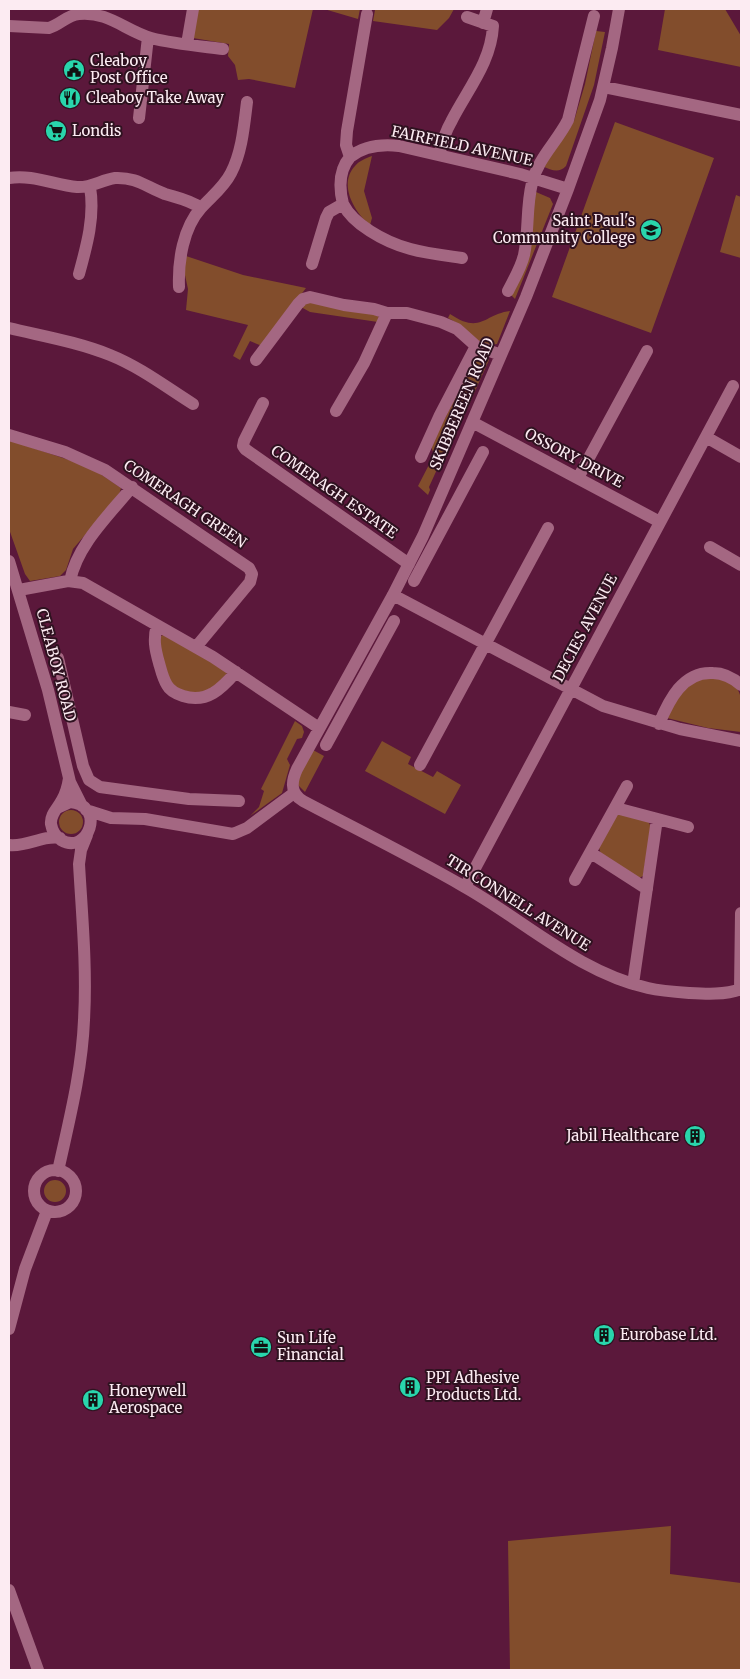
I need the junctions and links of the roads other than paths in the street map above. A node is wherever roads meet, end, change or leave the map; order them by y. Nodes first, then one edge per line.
1 (193, 9) edge
2 (487, 9) edge
3 (619, 9) edge
4 (101, 12) edge
5 (65, 13) edge
6 (367, 14) dead end
7 (594, 16) dead end
8 (467, 17) dead end
9 (483, 23) junction
10 (9, 26) edge
11 (148, 37) junction
12 (187, 44) junction
13 (223, 49) dead end
14 (604, 87) junction
15 (247, 102) dead end
16 (741, 115) edge
17 (139, 118) dead end
18 (439, 155) junction
19 (350, 157) junction
20 (9, 178) edge
21 (534, 178) junction
22 (90, 186) junction
23 (568, 189) junction
24 (343, 204) junction
25 (201, 208) junction
26 (462, 258) dead end
27 (312, 264) dead end
28 (80, 274) dead end
29 (179, 287) dead end
30 (508, 290) dead end
31 (387, 313) junction
32 (9, 328) edge
33 (476, 346) junction
34 (647, 351) dead end
35 (501, 355) junction
36 (256, 360) dead end
37 (733, 386) dead end
38 (263, 403) dead end
39 (193, 404) dead end
40 (336, 411) dead end
41 (472, 422) junction
42 (9, 435) edge
43 (706, 437) junction
44 (483, 452) dead end
45 (421, 457) dead end
46 (741, 457) edge
47 (578, 478) junction
48 (132, 487) junction
49 (435, 510) junction
50 (448, 517) junction
51 (660, 522) junction
52 (548, 528) dead end
53 (710, 547) dead end
54 (9, 561) edge
55 (409, 564) junction
56 (741, 565) edge
57 (70, 581) junction
58 (414, 581) dead end
59 (19, 590) junction
60 (393, 595) junction
61 (394, 622) dead end
62 (157, 624) junction
63 (485, 645) junction
64 (196, 647) junction
65 (58, 658) dead end
66 (236, 672) junction
67 (351, 672) junction
68 (363, 678) junction
69 (741, 685) edge
70 (64, 686) junction
71 (48, 690) junction
72 (570, 690) junction
73 (9, 712) edge
74 (25, 715) dead end
75 (659, 724) junction
76 (319, 728) junction
77 (741, 741) edge
78 (326, 745) dead end
79 (420, 765) dead end
80 (69, 778) junction
81 (627, 786) dead end
82 (294, 793) junction
83 (239, 802) dead end
84 (84, 808) junction
85 (616, 808) junction
86 (54, 814) junction
87 (111, 818) junction
88 (657, 819) junction
89 (688, 827) dead end
90 (88, 833) junction
91 (62, 840) junction
92 (32, 842) junction
93 (9, 845) edge
94 (590, 853) junction
95 (79, 864) junction
96 (575, 880) dead end
97 (465, 887) junction
98 (647, 889) junction
99 (741, 913) edge
100 (741, 937) edge
101 (633, 984) junction
102 (741, 989) edge
103 (58, 1171) junction
104 (47, 1211) junction
105 (9, 1329) edge
106 (9, 1590) edge
107 (38, 1670) edge

1 - 12 street
2 - 9 street
3 - 14 street, SKIBBEREEN ROAD
4 - 5 street
4 - 11 street
5 - 10 street
6 - 19 street
7 - 21 street
8 - 9 street
9 - 18 street
11 - 12 street
11 - 17 street
12 - 13 street
14 - 16 street
14 - 23 street, SKIBBEREEN ROAD
15 - 25 street
18 - 19 street, FAIRFIELD AVENUE
18 - 21 street, FAIRFIELD AVENUE
19 - 24 street
20 - 22 street
21 - 23 street, FAIRFIELD AVENUE
21 - 30 street
22 - 25 street
22 - 28 street
23 - 35 street, SKIBBEREEN ROAD
24 - 26 street
24 - 27 street
25 - 29 street
31 - 33 street
31 - 36 street
31 - 40 street
32 - 39 street
33 - 35 street
33 - 45 street
34 - 47 street
35 - 41 street, SKIBBEREEN ROAD
37 - 43 street, DECIES AVENUE
38 - 55 street, COMERAGH ESTATE
41 - 47 street, OSSORY DRIVE
41 - 49 street, SKIBBEREEN ROAD
42 - 48 street, COMERAGH GREEN
43 - 46 street
43 - 51 street, DECIES AVENUE
44 - 50 street
47 - 51 street, OSSORY DRIVE
48 - 57 street
48 - 64 street, COMERAGH GREEN
49 - 50 street
49 - 55 street, SKIBBEREEN ROAD
50 - 58 street
51 - 72 street, DECIES AVENUE
52 - 63 street
53 - 56 street
54 - 59 street, CLEABOY ROAD
55 - 60 street, SKIBBEREEN ROAD
57 - 59 street
57 - 62 street
59 - 71 street, CLEABOY ROAD
60 - 63 street
60 - 67 street, SKIBBEREEN ROAD
61 - 68 street
62 - 64 street
62 - 66 street
63 - 72 street
63 - 79 street
64 - 66 street
65 - 70 street
66 - 76 street
67 - 68 street
67 - 76 street, SKIBBEREEN ROAD
68 - 78 street
69 - 75 street
70 - 71 street
70 - 83 street
71 - 80 street, CLEABOY ROAD
72 - 75 street
72 - 97 street, DECIES AVENUE
73 - 74 street
75 - 77 street
76 - 82 street, SKIBBEREEN ROAD
80 - 84 street, CLEABOY ROAD
80 - 86 street
81 - 85 street
82 - 87 street
82 - 97 street, TIR CONNELL AVENUE
84 - 86 street
84 - 87 street
84 - 90 street
85 - 88 street
85 - 94 street
86 - 91 street
86 - 92 street
87 - 90 street
88 - 89 street
88 - 98 street
90 - 91 street
90 - 95 street
91 - 92 street
91 - 95 street
92 - 93 street
94 - 96 street
94 - 98 street
95 - 103 street
97 - 101 street, TIR CONNELL AVENUE
98 - 101 street
99 - 100 street
100 - 102 street
101 - 102 street, TIR CONNELL AVENUE
103 - 104 street
103 - 104 street
104 - 105 street
106 - 107 street

